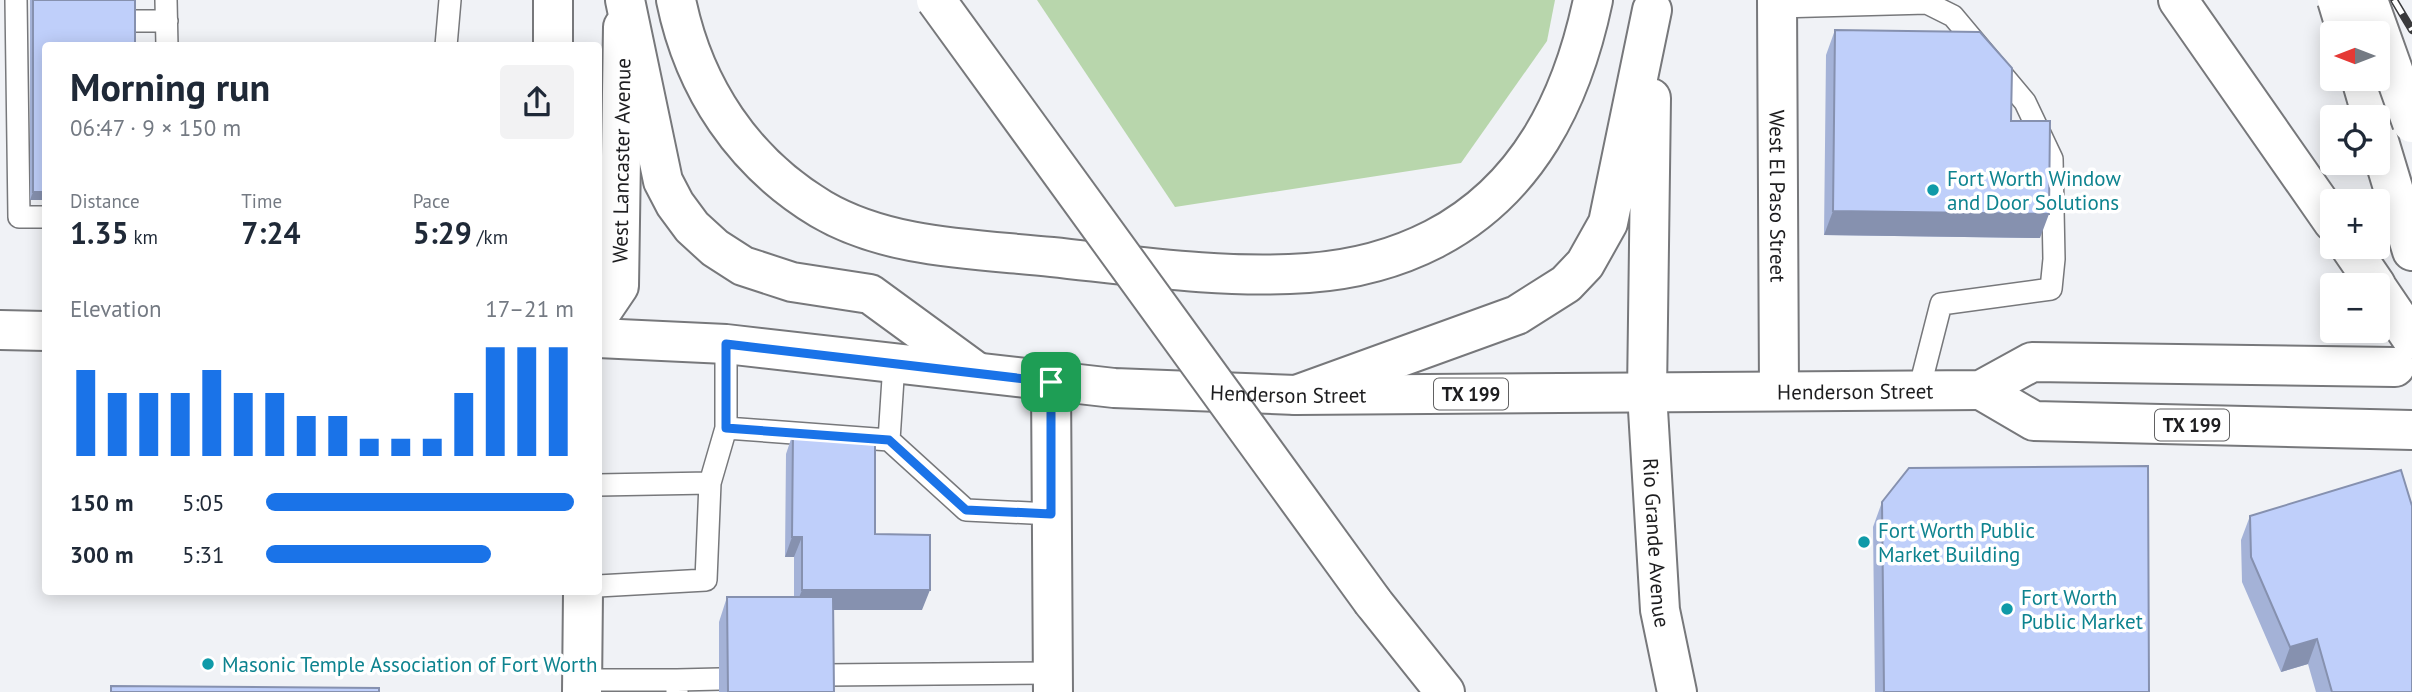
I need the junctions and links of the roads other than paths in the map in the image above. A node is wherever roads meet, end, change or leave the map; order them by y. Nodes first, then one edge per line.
1 (16, 0) edge
2 (450, 0) edge
3 (553, 0) edge
4 (624, 0) edge
5 (676, 0) edge
6 (936, 0) edge
7 (1593, 0) edge
8 (2178, 0) edge
9 (2337, 0) edge
10 (2368, 0) edge
11 (1777, 4) edge
12 (1653, 5) edge
13 (166, 10) edge
14 (132, 21) edge
15 (2343, 21) edge
16 (167, 42) edge
17 (446, 42) edge
18 (553, 42) edge
19 (15, 68) edge
20 (2412, 122) edge
21 (2389, 175) edge
22 (2320, 203) edge
23 (42, 217) edge
24 (2412, 251) edge
25 (602, 311) edge
26 (2390, 319) edge
27 (0, 330) edge
28 (42, 331) edge
29 (602, 338) edge
30 (726, 344) junction
31 (2404, 353) edge
32 (894, 363) junction
33 (976, 371) junction
34 (1051, 382) junction
35 (1779, 390) junction
36 (1919, 390) junction
37 (1981, 390) junction
38 (1647, 393) junction
39 (1296, 396) junction
40 (726, 428) junction
41 (2412, 430) edge
42 (889, 440) junction
43 (710, 483) junction
44 (602, 485) edge
45 (1051, 514) junction
46 (602, 586) edge
47 (583, 595) edge
48 (826, 675) edge
49 (720, 679) dead end
50 (1053, 683) edge
51 (936, 684) edge
52 (582, 686) edge
53 (677, 686) edge
54 (1445, 692) edge
55 (1677, 692) edge

1 - 19 lane
2 - 17 lane
3 - 18 main road
4 - 25 main road, West Lancaster Avenue
4 - 33 main road
5 - 7 main road
6 - 54 main road, bridge
8 - 22 main road
9 - 15 main road, bridge
10 - 20 main road, bridge
11 - 35 main road, West El Paso Street
11 - 36 lane
12 - 38 main road, Rio Grande Avenue
12 - 39 main road
13 - 14 lane
13 - 16 lane
19 - 23 lane
21 - 24 main road
26 - 31 main road
27 - 28 main road
29 - 30 main road, Henderson Street / TX 199
30 - 32 main road, Henderson Street / TX 199
30 - 40 lane
31 - 37 main road, Henderson Street / TX 199
32 - 33 main road, Henderson Street / TX 199
32 - 42 lane
33 - 34 main road, Henderson Street / TX 199
34 - 39 main road, Henderson Street / TX 199
34 - 45 main road
35 - 36 main road, Henderson Street / TX 199
35 - 38 main road, Henderson Street / TX 199
36 - 37 main road, Henderson Street / TX 199
37 - 41 main road, TX 199
38 - 39 main road, Henderson Street / TX 199
38 - 55 main road, Rio Grande Avenue
40 - 42 lane
40 - 43 lane
42 - 45 lane
43 - 44 lane
43 - 46 lane
45 - 50 main road
47 - 52 main road
48 - 51 lane
49 - 53 lane
50 - 51 lane
52 - 53 lane

